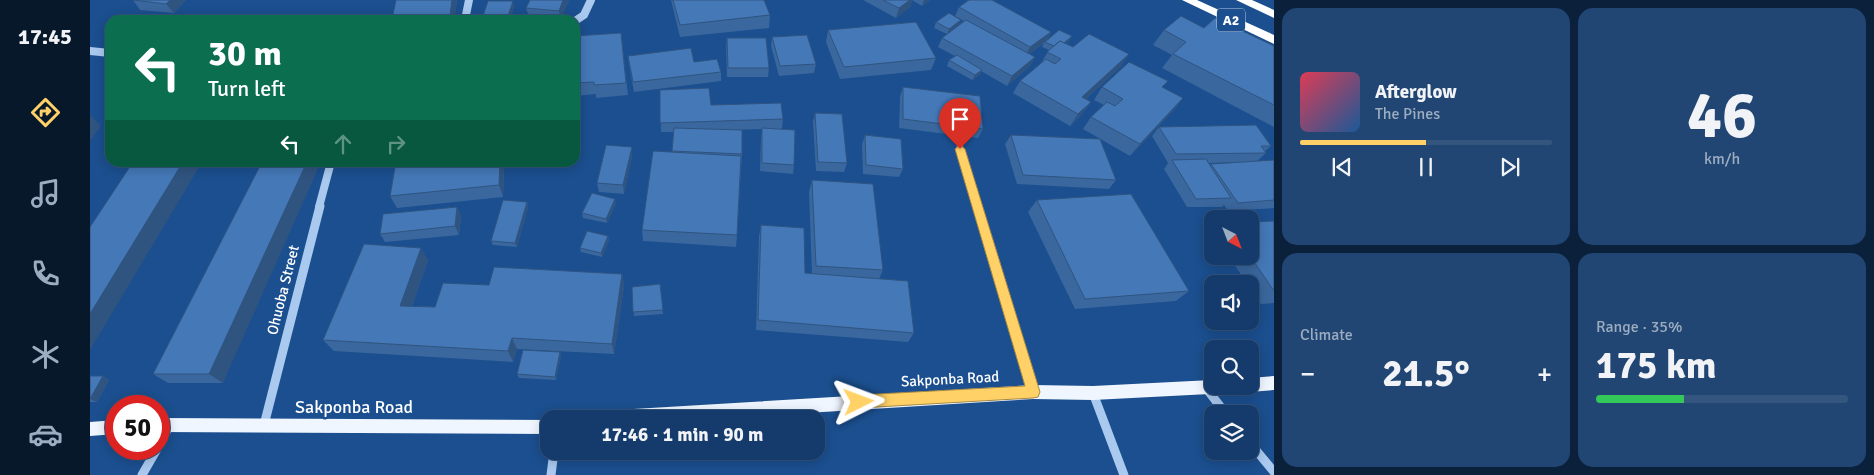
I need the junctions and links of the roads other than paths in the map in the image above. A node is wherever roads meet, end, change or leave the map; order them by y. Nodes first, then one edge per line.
1 (469, 0) edge
2 (591, 0) edge
3 (1188, 0) edge
4 (1242, 0) edge
5 (1274, 14) edge
6 (466, 15) edge
7 (580, 18) edge
8 (1274, 40) edge
9 (90, 51) edge
10 (105, 52) edge
11 (960, 149) dead end
12 (331, 167) edge
13 (1274, 383) edge
14 (1259, 384) edge
15 (1204, 388) edge
16 (1033, 392) junction
17 (1093, 393) junction
18 (1211, 395) edge
19 (1219, 405) edge
20 (733, 410) edge
21 (170, 425) edge
22 (264, 425) junction
23 (540, 427) edge
24 (105, 428) edge
25 (90, 429) edge
26 (1259, 454) edge
27 (151, 460) edge
28 (553, 460) edge
29 (1274, 472) edge
30 (142, 475) edge
31 (551, 475) edge
32 (1124, 475) edge

1 - 6 street
2 - 7 street
3 - 8 highway, A2
4 - 5 highway, A2
9 - 10 street
11 - 16 street
12 - 22 street, Ohuoba Street
13 - 14 main road
15 - 17 main road, Sakponba Road
16 - 17 main road, Sakponba Road
16 - 20 main road, Sakponba Road
17 - 32 street
18 - 19 street
21 - 22 main road, Sakponba Road
22 - 23 main road, Sakponba Road
24 - 25 main road
26 - 29 street
27 - 30 street
28 - 31 street

